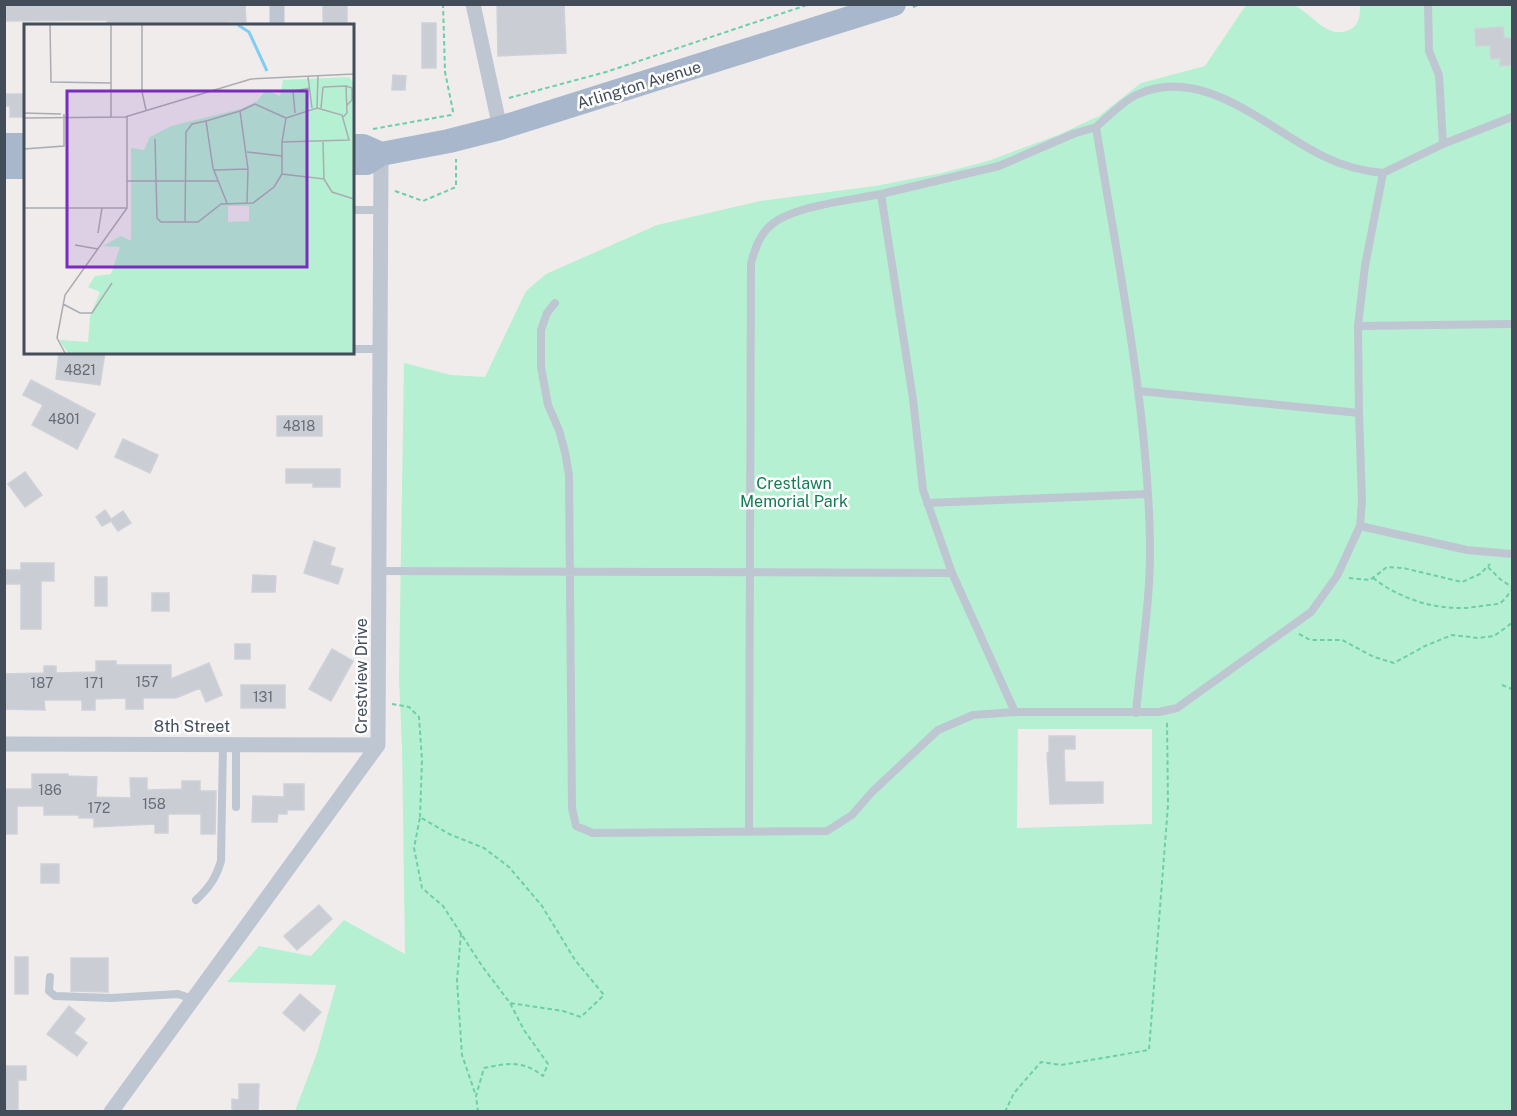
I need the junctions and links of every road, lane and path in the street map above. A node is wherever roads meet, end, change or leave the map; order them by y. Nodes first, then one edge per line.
1 (277, 4) edge
2 (443, 4) edge
3 (473, 4) edge
4 (810, 4) edge
5 (921, 4) edge
6 (1428, 4) edge
7 (904, 6) edge
8 (277, 24) edge
9 (494, 103) junction
10 (1512, 117) edge
11 (1096, 127) junction
12 (500, 128) junction
13 (360, 138) edge
14 (456, 139) junction
15 (1443, 144) junction
16 (4, 145) edge
17 (24, 145) edge
18 (381, 153) junction
19 (354, 163) edge
20 (4, 167) edge
21 (24, 167) edge
22 (1383, 173) junction
23 (381, 186) junction
24 (881, 195) junction
25 (354, 210) edge
26 (381, 210) junction
27 (555, 303) dead end
28 (1512, 324) edge
29 (1358, 326) junction
30 (354, 349) edge
31 (381, 349) junction
32 (1139, 391) junction
33 (1359, 412) junction
34 (1148, 494) junction
35 (927, 503) junction
36 (1360, 526) junction
37 (1496, 553) junction
38 (1512, 554) edge
39 (1488, 567) junction
40 (380, 571) junction
41 (571, 572) junction
42 (749, 573) junction
43 (952, 573) junction
44 (1337, 576) junction
45 (1373, 577) junction
46 (1512, 588) edge
47 (1512, 623) edge
48 (1289, 627) junction
49 (1502, 685) dead end
50 (1512, 689) edge
51 (379, 703) junction
52 (1166, 710) junction
53 (1015, 712) junction
54 (1136, 713) junction
55 (4, 744) edge
56 (230, 744) junction
57 (378, 745) junction
58 (237, 807) dead end
59 (420, 818) junction
60 (749, 832) junction
61 (196, 900) dead end
62 (461, 933) junction
63 (50, 977) dead end
64 (193, 999) junction
65 (510, 1003) junction
66 (476, 1095) junction
67 (111, 1112) edge
68 (478, 1112) edge
69 (1005, 1112) edge

1 - 8 street
2 - 13 path
3 - 9 street
4 - 9 path
5 - 7 path
6 - 15 lane
7 - 12 main road, Arlington Avenue
9 - 12 street
10 - 15 lane
11 - 22 lane
11 - 24 lane
11 - 32 lane
12 - 14 main road, Arlington Avenue
13 - 18 main road
14 - 18 main road, Arlington Avenue
14 - 23 path
15 - 22 lane
16 - 17 main road
18 - 19 main road
18 - 23 street, Crestview Drive
20 - 21 main road
22 - 29 lane
23 - 26 street, Crestview Drive
24 - 35 lane
24 - 42 lane
25 - 26 lane
26 - 31 street, Crestview Drive
27 - 41 lane
28 - 29 lane
29 - 33 lane
30 - 31 lane
31 - 40 street, Crestview Drive
32 - 33 lane
32 - 34 lane
33 - 36 lane
34 - 35 lane
34 - 54 lane
35 - 43 lane
36 - 37 lane
36 - 44 lane
37 - 38 lane
37 - 39 path
39 - 45 path
39 - 46 path
40 - 41 lane
40 - 51 street, Crestview Drive
41 - 42 lane
41 - 60 lane
42 - 43 lane
42 - 60 lane
43 - 53 lane
44 - 45 path
44 - 48 lane
45 - 46 path
47 - 48 path
48 - 52 lane
49 - 50 path
51 - 57 street, Crestview Drive
51 - 59 path
52 - 54 lane
52 - 69 path
53 - 54 lane
53 - 60 lane
55 - 56 street, 8th Street
56 - 57 street, 8th Street
56 - 58 lane
56 - 61 lane
57 - 64 street, Crestview Drive
59 - 62 path
59 - 65 path
62 - 65 path
62 - 66 path
63 - 64 lane
64 - 67 street, Crestview Drive
65 - 66 path
66 - 68 path

